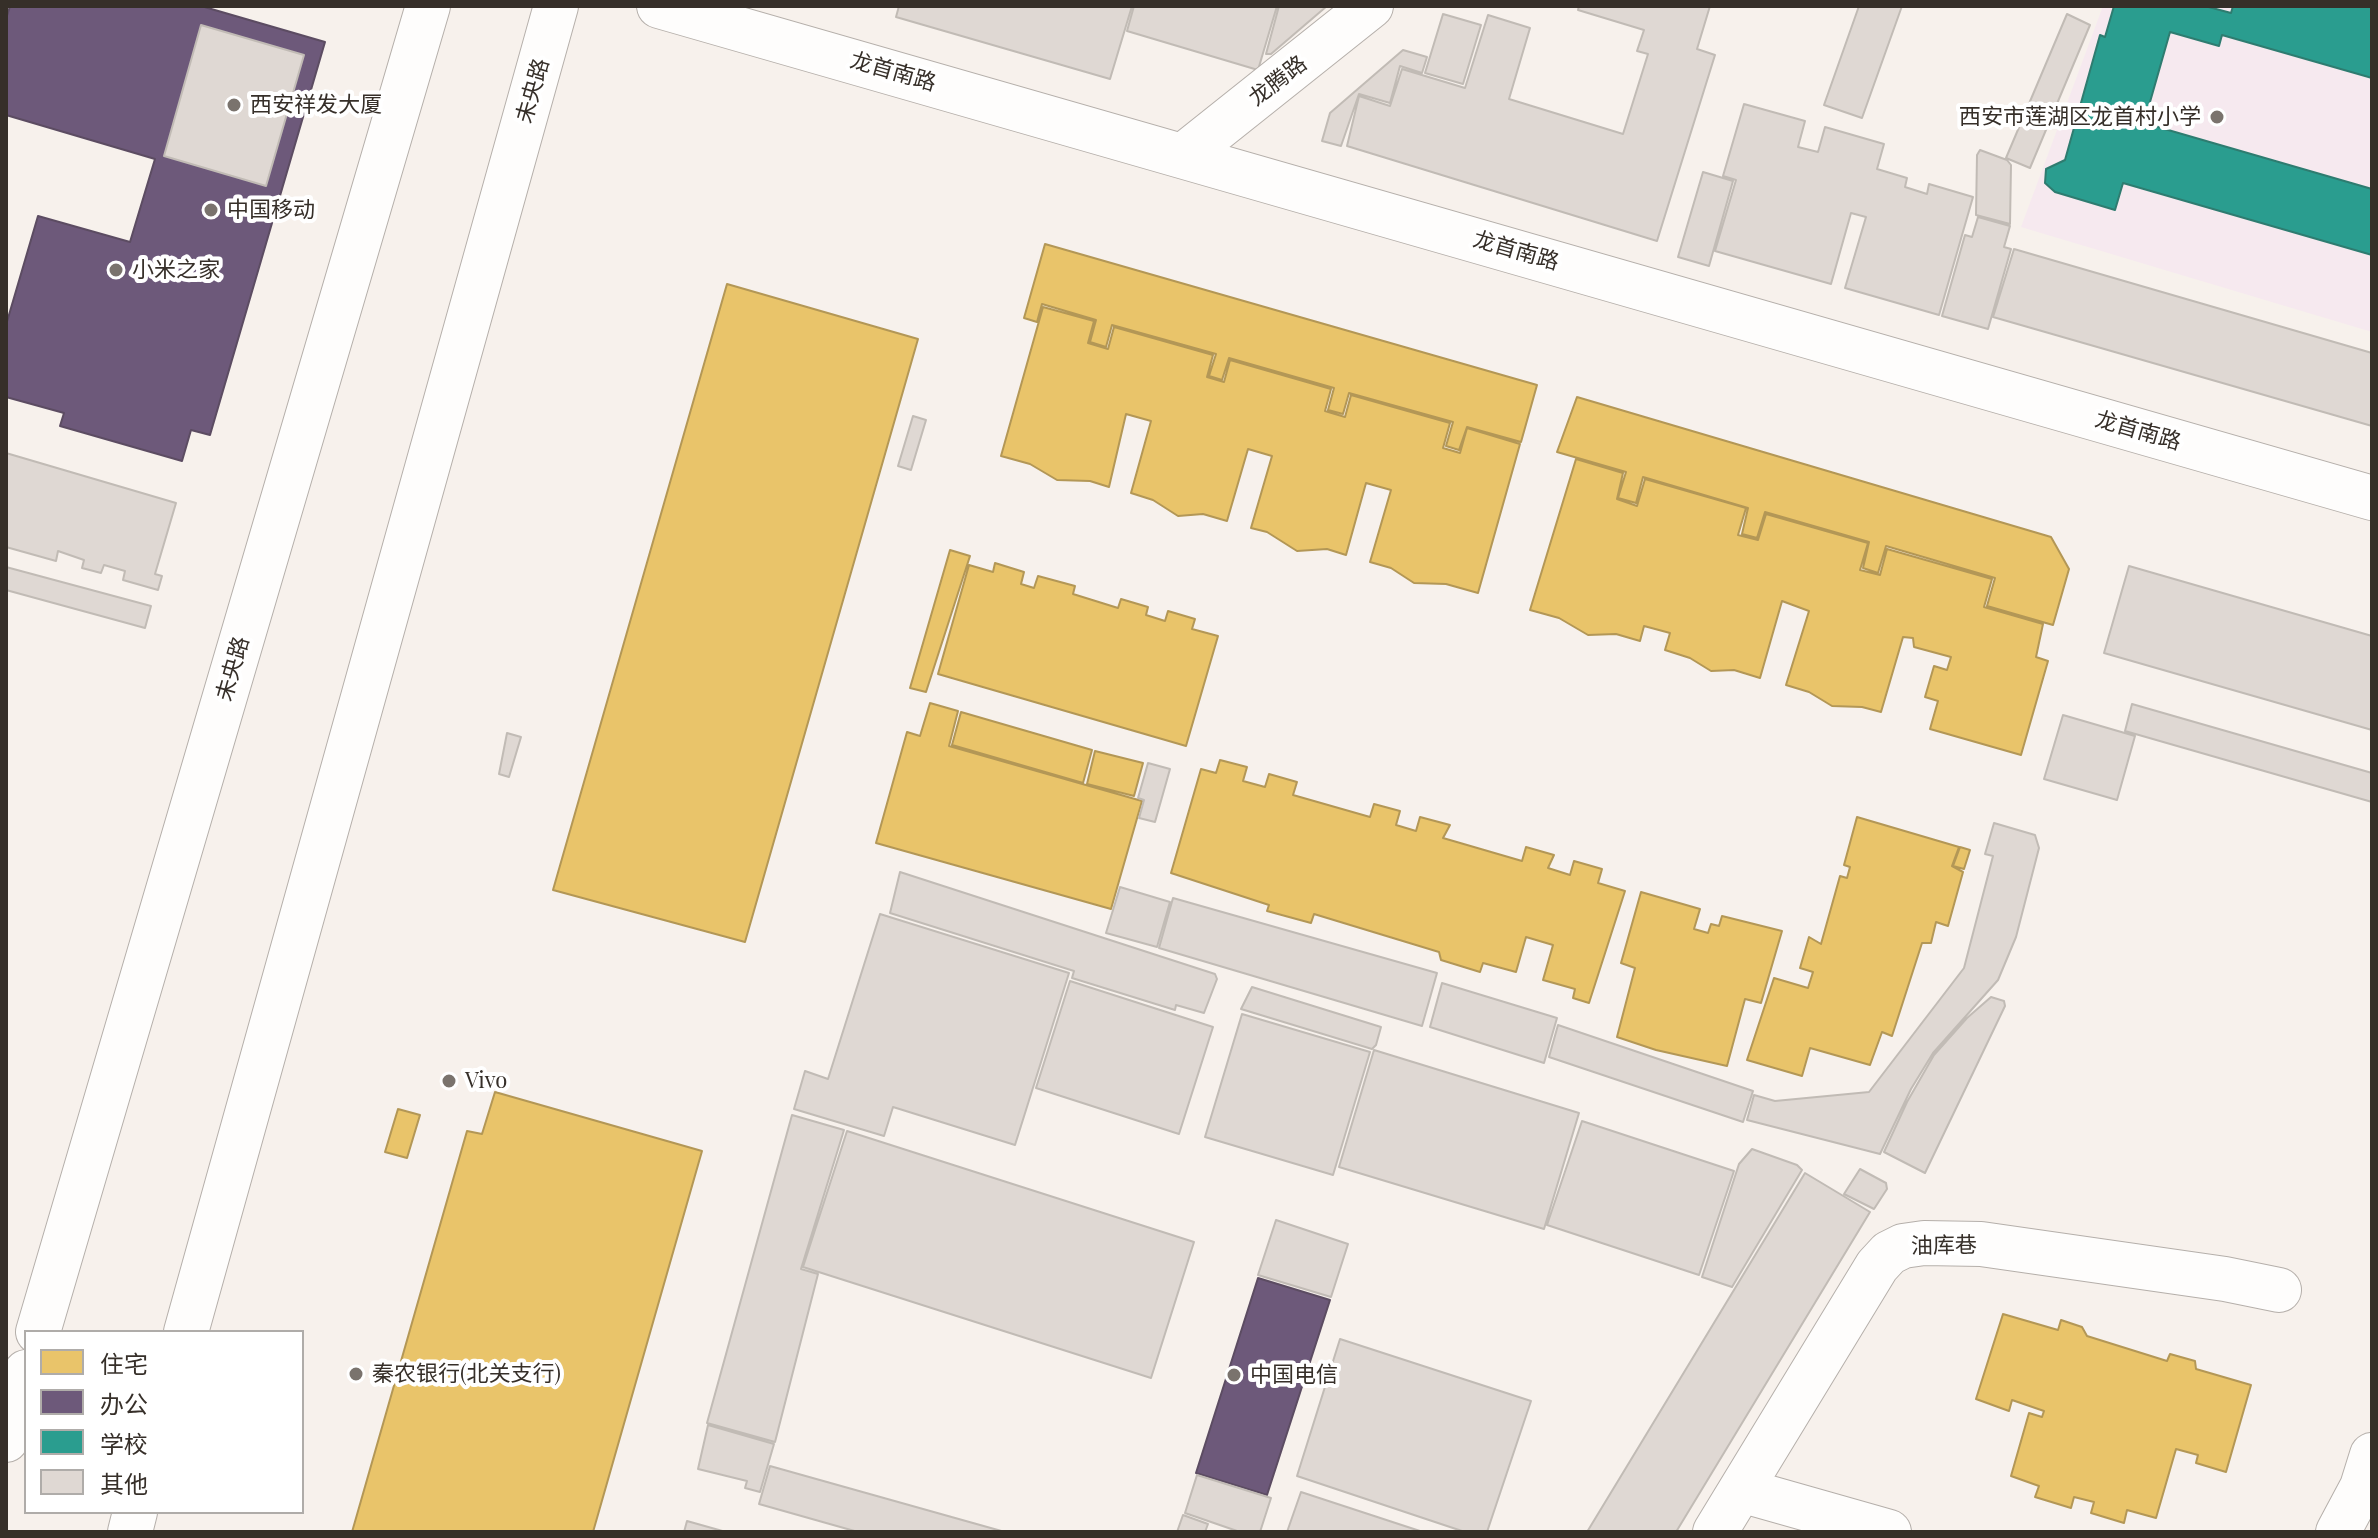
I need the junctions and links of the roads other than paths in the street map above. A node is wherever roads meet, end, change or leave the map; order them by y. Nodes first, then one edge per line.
1 (428, 6) edge
2 (556, 6) edge
3 (659, 6) edge
4 (1371, 6) edge
5 (1184, 155) junction
6 (2372, 498) edge
7 (2279, 1290) dead end
8 (39, 1330) edge
9 (187, 1330) edge
10 (24, 1379) edge
11 (6, 1440) edge
12 (2369, 1478) edge
13 (1741, 1490) junction
14 (1715, 1532) edge
15 (1889, 1532) edge
16 (2338, 1532) edge

1 - 8 street, 未央路
2 - 9 street, 未央路
3 - 5 street, 龙首南路
4 - 5 street, 龙腾路
5 - 6 street, 龙首南路
7 - 13 street, 油库巷
10 - 11 street
12 - 16 street
13 - 14 street, 油库巷
13 - 15 street

